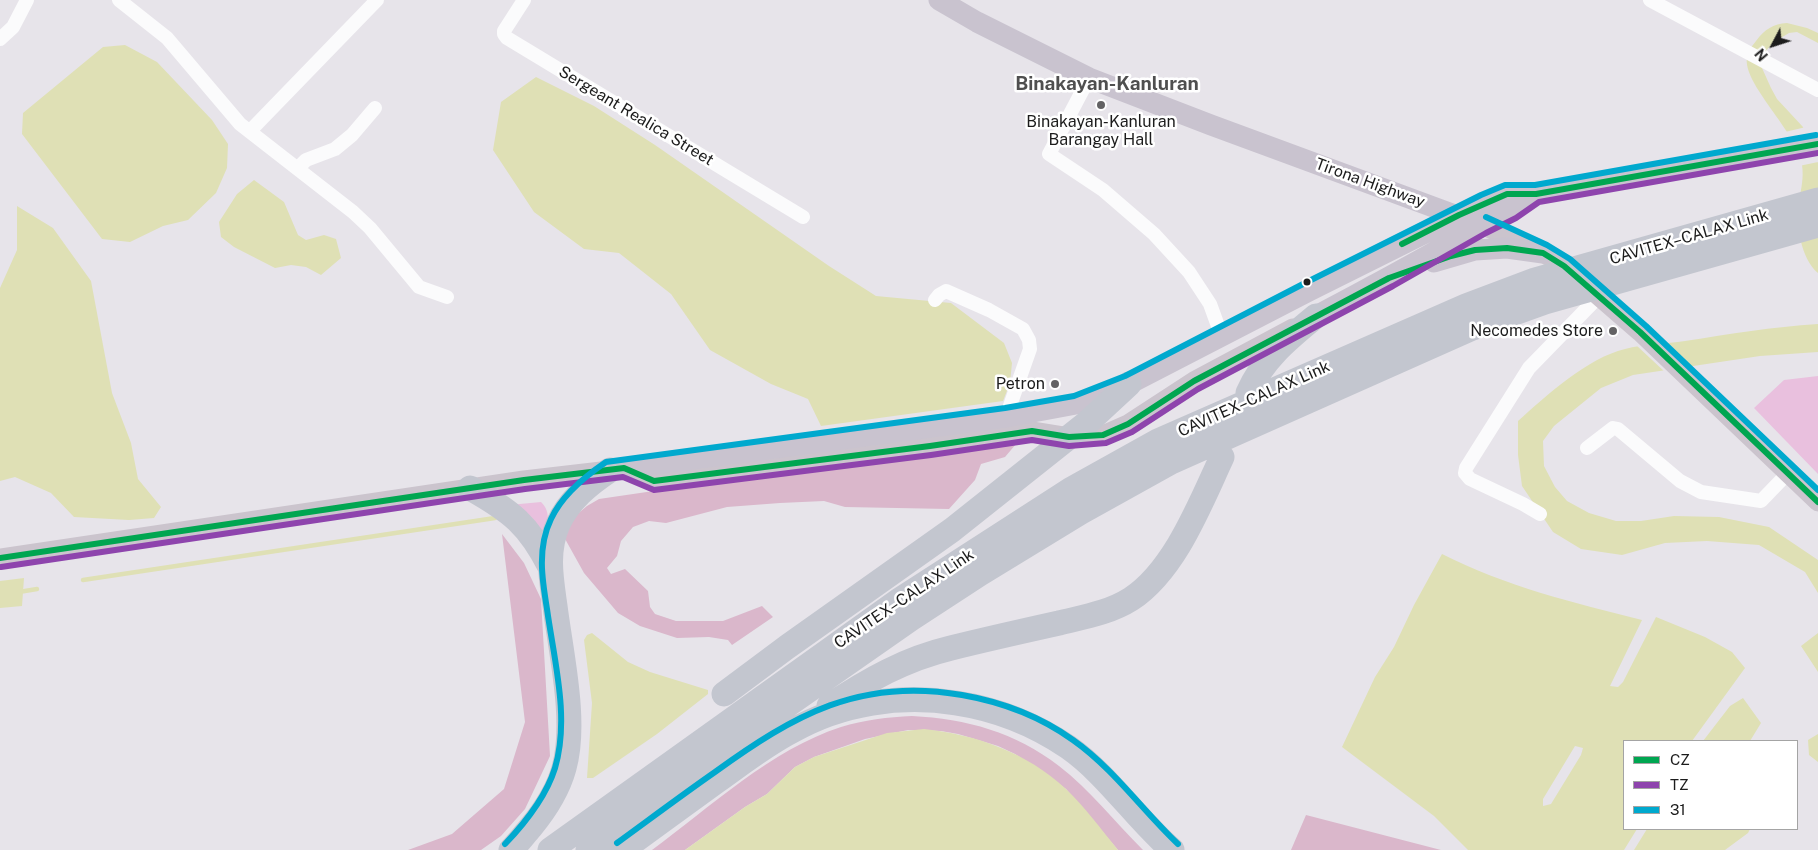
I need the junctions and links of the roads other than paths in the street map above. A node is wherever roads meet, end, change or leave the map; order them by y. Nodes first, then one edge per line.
1 (27, 0) edge
2 (120, 0) edge
3 (377, 0) edge
4 (524, 0) edge
5 (939, 0) edge
6 (1650, 0) edge
7 (0, 39) edge
8 (1089, 78) junction
9 (1818, 90) edge
10 (375, 108) dead end
11 (250, 131) junction
12 (1818, 144) edge
13 (298, 168) junction
14 (1536, 194) junction
15 (1818, 200) edge
16 (1459, 215) junction
17 (803, 217) dead end
18 (1482, 225) junction
19 (1818, 225) edge
20 (1543, 253) junction
21 (1389, 278) junction
22 (1600, 295) junction
23 (447, 297) dead end
24 (935, 300) dead end
25 (1316, 316) junction
26 (1222, 337) junction
27 (1399, 347) junction
28 (1129, 384) junction
29 (1248, 393) dead end
30 (1006, 417) junction
31 (1069, 437) junction
32 (1587, 448) dead end
33 (1222, 457) dead end
34 (617, 469) junction
35 (1788, 473) junction
36 (470, 488) junction
37 (1818, 502) edge
38 (1540, 514) dead end
39 (0, 558) edge
40 (550, 567) junction
41 (724, 694) dead end
42 (750, 719) junction
43 (793, 730) junction
44 (510, 850) edge
45 (550, 850) edge
46 (588, 850) edge
47 (622, 850) edge
48 (1172, 850) edge

1 - 7 street
2 - 11 street
3 - 11 street
4 - 17 street, Sergeant Realica Street
5 - 8 main road, Tirona Highway
6 - 9 street
8 - 16 main road, Tirona Highway
8 - 26 street
10 - 13 street
11 - 13 street
12 - 14 main road
13 - 23 street
14 - 16 main road
14 - 18 main road
15 - 27 highway, CAVITEX–CALAX Link
16 - 18 main road, Tirona Highway
16 - 26 main road
18 - 20 main road, Tirona Highway
18 - 21 main road
19 - 27 highway, CAVITEX–CALAX Link
20 - 21 main road
20 - 22 main road, Tirona Highway
21 - 25 main road
22 - 35 main road, Tirona Highway
22 - 38 street
24 - 30 street
25 - 29 highway
25 - 31 main road
26 - 28 main road
27 - 42 highway, CAVITEX–CALAX Link
27 - 42 highway, CAVITEX–CALAX Link
28 - 30 main road
28 - 31 highway
30 - 34 main road
31 - 34 main road
31 - 41 highway
32 - 35 street
33 - 43 highway
34 - 36 main road
34 - 40 highway
35 - 37 main road, Tirona Highway
36 - 39 main road
36 - 40 highway
40 - 44 highway
42 - 45 highway
42 - 46 highway
43 - 47 highway
43 - 48 highway

